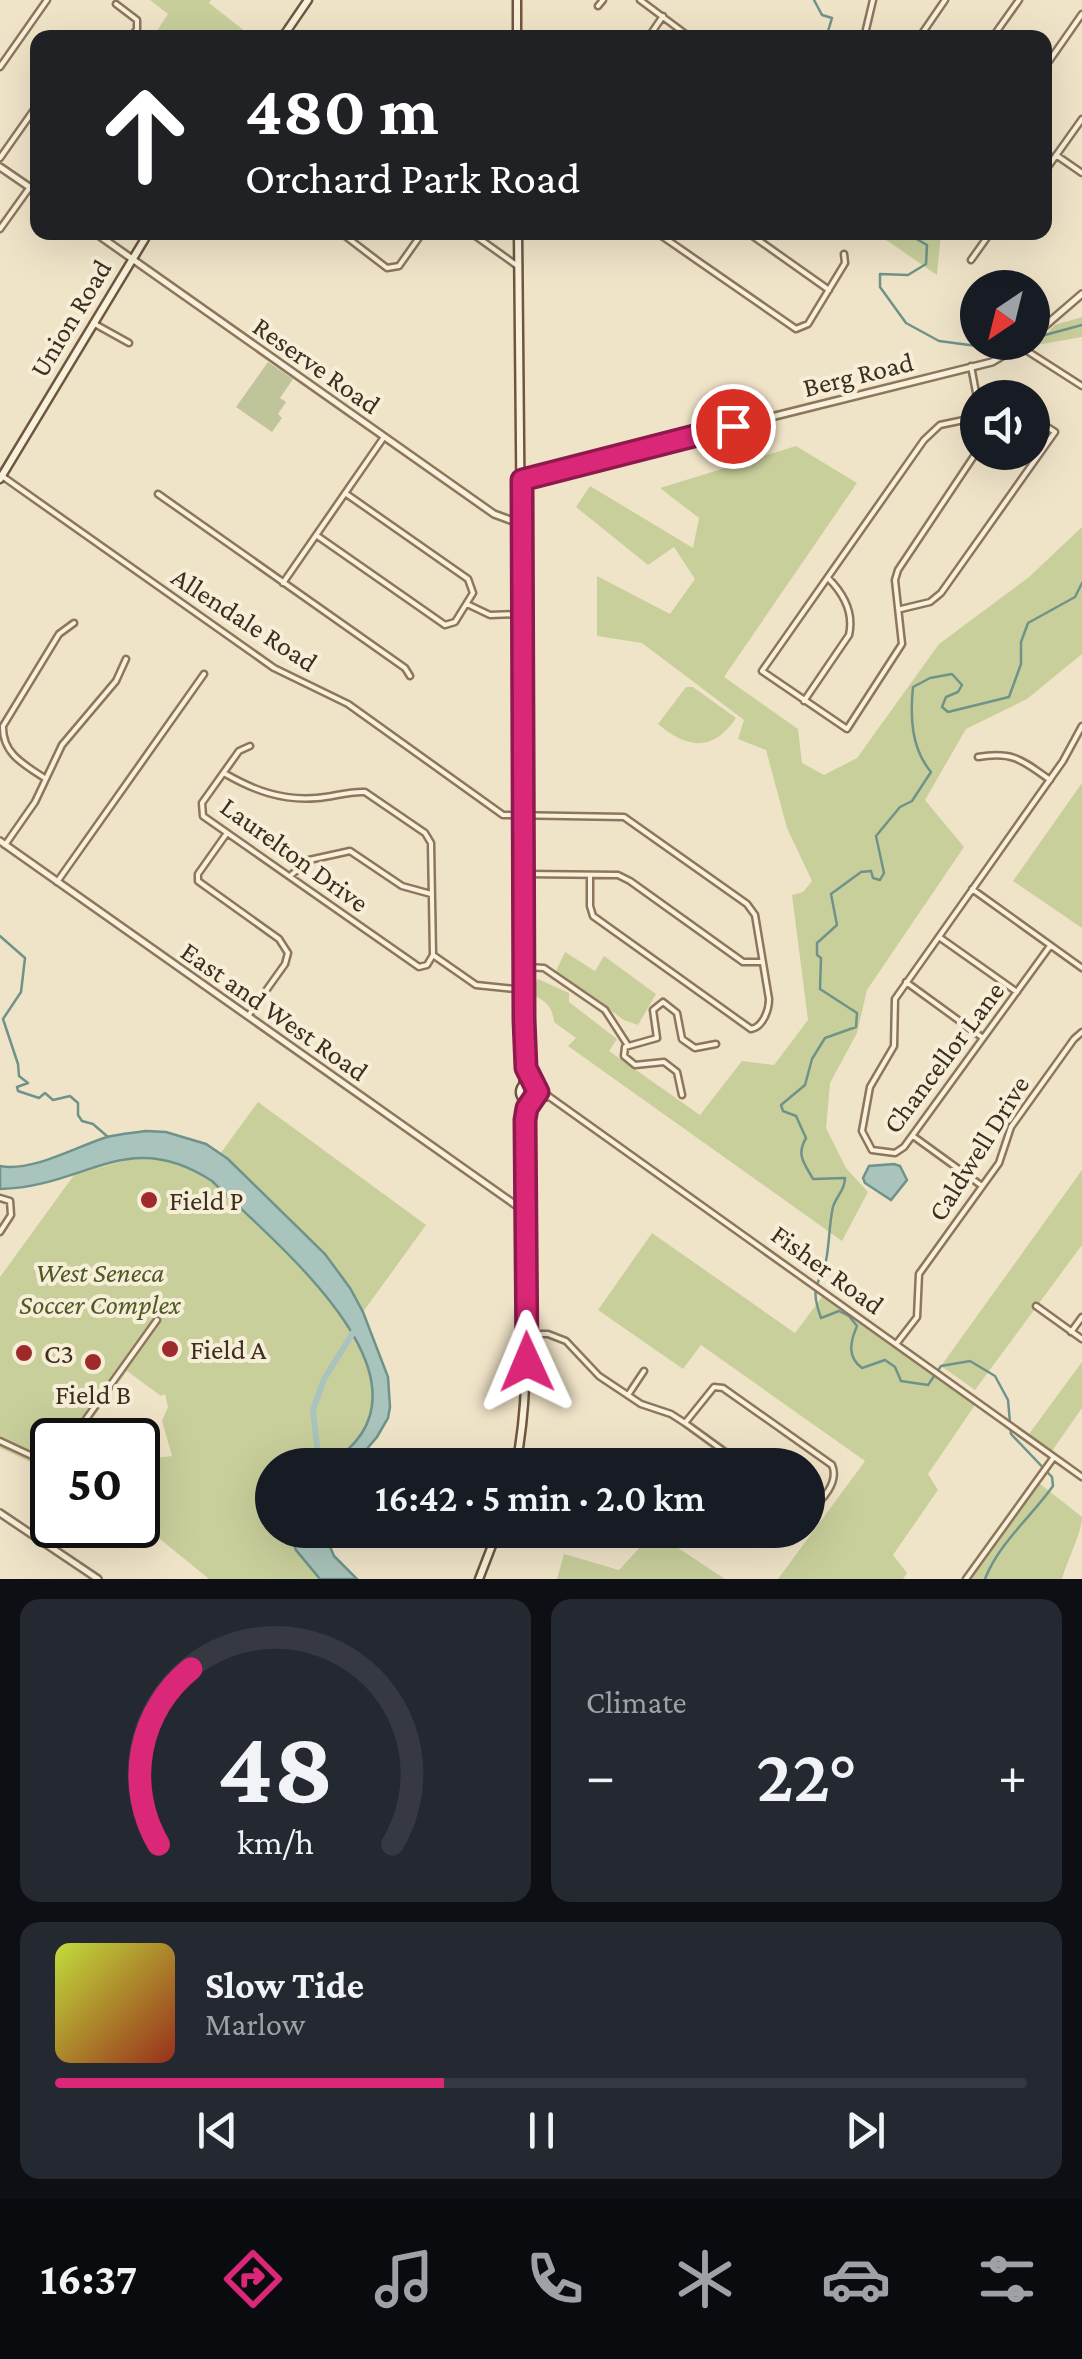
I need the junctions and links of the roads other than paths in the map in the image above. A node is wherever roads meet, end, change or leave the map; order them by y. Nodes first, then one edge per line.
1 (47, 0) edge
2 (308, 0) edge
3 (517, 0) edge
4 (603, 0) edge
5 (640, 0) edge
6 (873, 0) edge
7 (946, 0) edge
8 (1019, 0) edge
9 (116, 4) dead end
10 (598, 6) dead end
11 (1082, 14) edge
12 (663, 16) junction
13 (136, 30) edge
14 (287, 30) edge
15 (517, 30) edge
16 (653, 30) edge
17 (681, 30) edge
18 (866, 30) edge
19 (924, 30) edge
20 (998, 30) edge
21 (1052, 57) edge
22 (0, 67) edge
23 (30, 115) edge
24 (1082, 118) edge
25 (1056, 155) junction
26 (0, 158) edge
27 (1052, 161) edge
28 (0, 167) edge
29 (1082, 173) edge
30 (30, 188) joint
31 (0, 229) edge
32 (105, 240) edge
33 (144, 240) edge
34 (350, 240) edge
35 (417, 240) edge
36 (481, 240) edge
37 (518, 240) edge
38 (668, 240) edge
39 (758, 240) edge
40 (985, 240) edge
41 (844, 254) dead end
42 (131, 259) junction
43 (971, 260) dead end
44 (519, 267) junction
45 (828, 290) junction
46 (1082, 294) edge
47 (1050, 322) edge
48 (93, 323) junction
49 (129, 344) dead end
50 (996, 360) edge
51 (1045, 360) edge
52 (971, 366) junction
53 (974, 380) edge
54 (1082, 386) edge
55 (960, 421) edge
56 (384, 436) junction
57 (965, 470) edge
58 (1028, 470) edge
59 (1, 478) edge
60 (522, 480) junction
61 (346, 493) junction
62 (158, 494) dead end
63 (521, 524) junction
64 (316, 535) junction
65 (828, 578) junction
66 (283, 583) junction
67 (467, 604) junction
68 (900, 609) junction
69 (522, 614) junction
70 (74, 623) dead end
71 (126, 658) dead end
72 (204, 674) dead end
73 (410, 676) dead end
74 (804, 701) junction
75 (1082, 726) edge
76 (250, 746) dead end
77 (978, 757) dead end
78 (224, 772) junction
79 (46, 780) junction
80 (1050, 780) junction
81 (523, 815) junction
82 (227, 832) junction
83 (2, 843) edge
84 (524, 874) junction
85 (590, 875) junction
86 (290, 876) junction
87 (57, 882) junction
88 (972, 889) junction
89 (431, 894) junction
90 (939, 936) junction
91 (1050, 946) junction
92 (434, 955) junction
93 (762, 962) junction
94 (526, 967) junction
95 (1082, 968) edge
96 (906, 982) junction
97 (524, 990) junction
98 (1017, 992) junction
99 (248, 1016) junction
100 (1082, 1032) edge
101 (983, 1038) junction
102 (627, 1044) junction
103 (716, 1044) dead end
104 (526, 1068) junction
105 (523, 1086) junction
106 (536, 1086) junction
107 (682, 1095) dead end
108 (522, 1097) junction
109 (550, 1097) junction
110 (534, 1100) junction
111 (525, 1120) junction
112 (912, 1136) junction
113 (982, 1186) junction
114 (0, 1198) edge
115 (527, 1212) junction
116 (0, 1232) edge
117 (1036, 1306) dead end
118 (1082, 1317) edge
119 (157, 1320) dead end
120 (1072, 1332) junction
121 (526, 1334) junction
122 (1082, 1339) edge
123 (898, 1343) junction
124 (644, 1371) dead end
125 (628, 1395) junction
126 (87, 1418) edge
127 (685, 1423) junction
128 (0, 1441) edge
129 (518, 1448) edge
130 (720, 1448) edge
131 (808, 1448) edge
132 (30, 1455) edge
133 (1054, 1457) junction
134 (825, 1460) edge
135 (1082, 1477) edge
136 (825, 1494) edge
137 (0, 1512) edge
138 (491, 1548) edge
139 (98, 1579) edge
140 (479, 1579) edge
141 (966, 1579) edge

1 - 22 street
2 - 14 main road
3 - 15 main road
4 - 10 street
5 - 12 street
6 - 18 street
7 - 19 street
8 - 20 street
9 - 13 street
11 - 21 street
12 - 16 street
12 - 17 street
23 - 26 street
24 - 25 street
25 - 27 street
25 - 29 street
28 - 30 street
30 - 31 street
32 - 42 street, Reserve Road
33 - 42 main road, Union Road
34 - 35 street
36 - 44 street
37 - 44 main road
38 - 45 street
39 - 45 street
40 - 43 street
41 - 45 street
42 - 48 main road, Union Road
42 - 56 street, Reserve Road
44 - 60 main road
46 - 47 street
48 - 49 street
48 - 59 main road, Union Road
50 - 52 street, Berg Road
51 - 54 street
52 - 53 street
52 - 60 street, Berg Road
55 - 65 street
56 - 61 street
56 - 63 street, Reserve Road
57 - 68 street
58 - 68 street
59 - 81 street, Allendale Road
60 - 63 main road
61 - 64 street
61 - 67 street
62 - 66 street
63 - 69 main road
64 - 66 street
64 - 67 street
65 - 74 street
65 - 74 street
66 - 73 street
67 - 69 street
68 - 74 street
69 - 81 main road
70 - 79 street
71 - 79 street
72 - 87 street
75 - 80 street, Chancellor Lane
76 - 78 street, Laurelton Drive
77 - 80 street
78 - 82 street, Laurelton Drive
78 - 89 street
79 - 83 street
80 - 88 street, Chancellor Lane
81 - 84 main road
81 - 93 street
82 - 86 street, Laurelton Drive
82 - 99 street
83 - 87 street, East and West Road
84 - 85 street
84 - 94 main road
85 - 93 street
85 - 93 street
86 - 89 street
86 - 92 street, Laurelton Drive
87 - 99 street, East and West Road
88 - 90 street, Chancellor Lane
88 - 91 street
89 - 92 street
90 - 96 street, Chancellor Lane
90 - 98 street
91 - 95 street
91 - 98 street, Chancellor Lane
92 - 97 street
94 - 97 main road
94 - 102 street
96 - 101 street
96 - 112 street, Chancellor Lane
97 - 104 main road
98 - 101 street, Chancellor Lane
99 - 115 street, East and West Road
100 - 113 street, Caldwell Drive
101 - 112 street, Chancellor Lane
102 - 103 street
102 - 107 street
104 - 105 main road
104 - 106 main road
105 - 106 main road
105 - 108 main road
106 - 109 street, Fisher Road
106 - 110 main road
108 - 110 main road
108 - 111 main road
109 - 110 street
109 - 123 street, Fisher Road
110 - 111 main road
111 - 115 main road
112 - 113 street
113 - 123 street, Caldwell Drive
114 - 116 street
115 - 121 main road
117 - 120 street
118 - 120 street
119 - 126 street
120 - 122 street
121 - 125 street
121 - 129 main road
123 - 133 street, Fisher Road
124 - 125 street
125 - 127 street
127 - 130 street
127 - 131 street
128 - 132 street
133 - 135 street, Fisher Road
133 - 141 street
134 - 136 street
137 - 139 street
138 - 140 main road

